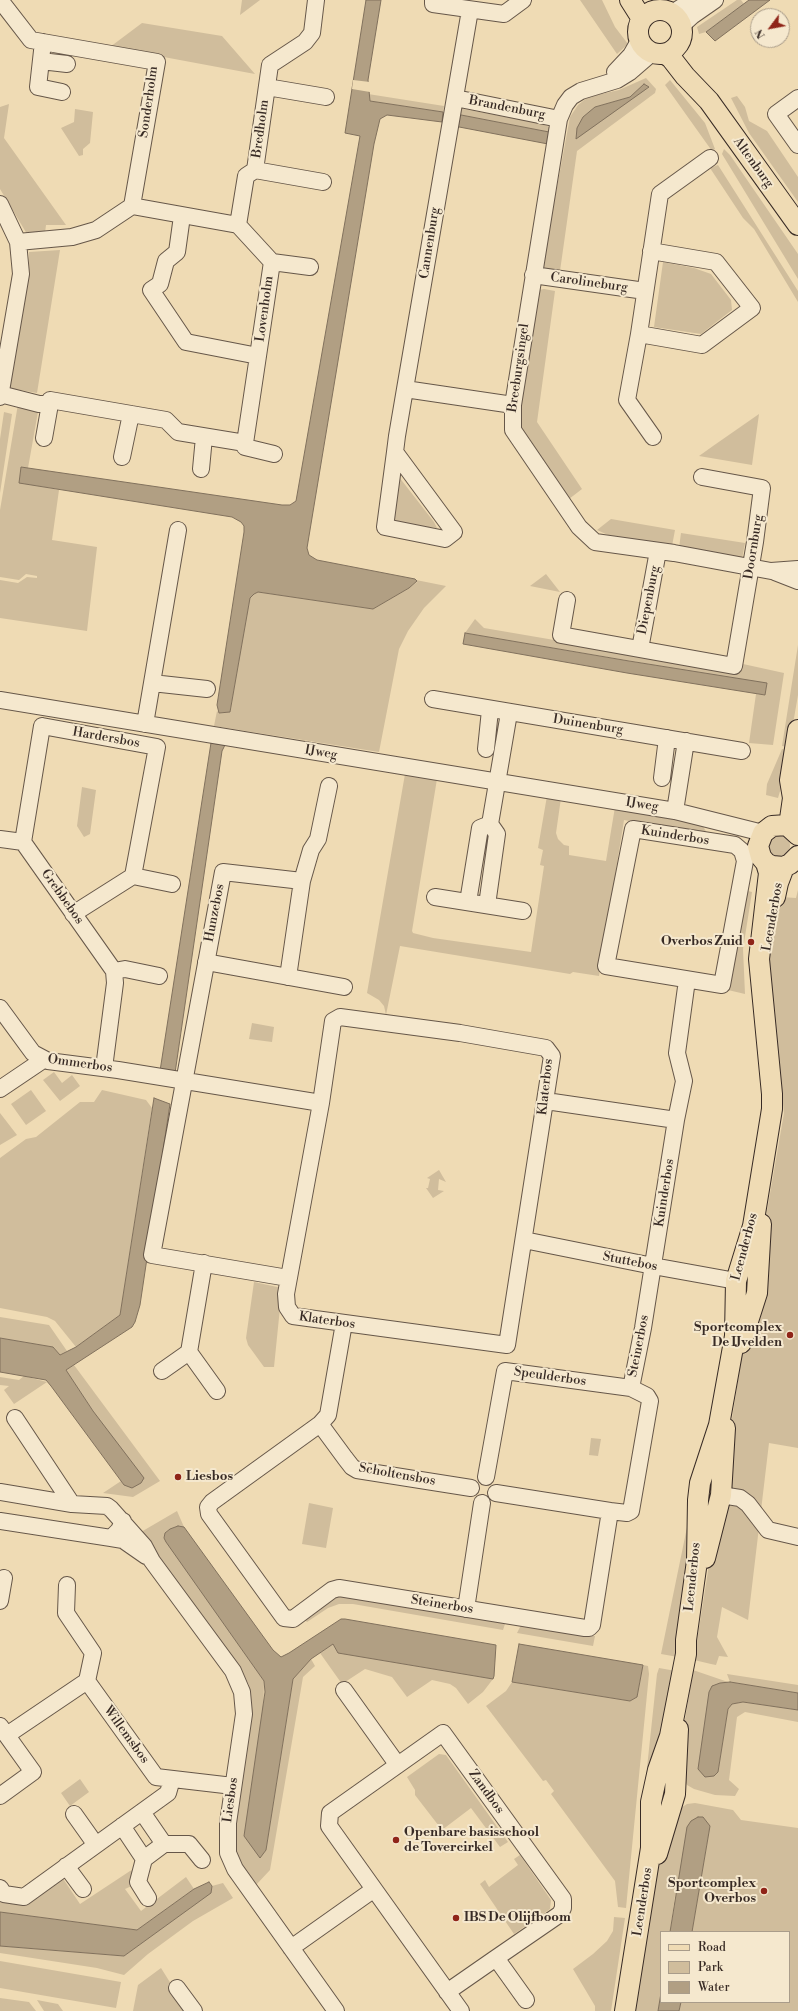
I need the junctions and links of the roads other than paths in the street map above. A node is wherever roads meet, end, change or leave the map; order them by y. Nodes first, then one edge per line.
1 (0, 0) edge
2 (316, 0) edge
3 (433, 0) edge
4 (523, 0) edge
5 (630, 0) edge
6 (693, 0) edge
7 (715, 0) edge
8 (470, 10) junction
9 (658, 29) edge
10 (43, 42) junction
11 (41, 61) junction
12 (67, 64) dead end
13 (268, 79) junction
14 (62, 92) dead end
15 (326, 97) dead end
16 (455, 98) junction
17 (798, 98) edge
18 (559, 119) junction
19 (798, 145) edge
20 (710, 158) dead end
21 (255, 170) junction
22 (323, 182) dead end
23 (0, 204) edge
24 (132, 206) junction
25 (182, 216) junction
26 (238, 225) junction
27 (798, 225) edge
28 (18, 242) junction
29 (651, 252) junction
30 (272, 262) junction
31 (310, 267) dead end
32 (533, 275) junction
33 (645, 291) junction
34 (639, 334) junction
35 (258, 356) junction
36 (405, 389) junction
37 (0, 395) edge
38 (50, 404) junction
39 (513, 405) junction
40 (131, 414) junction
41 (204, 437) junction
42 (653, 437) dead end
43 (44, 438) dead end
44 (245, 443) junction
45 (395, 452) junction
46 (274, 454) dead end
47 (122, 457) dead end
48 (201, 469) dead end
49 (702, 478) dead end
50 (178, 530) dead end
51 (658, 551) junction
52 (751, 568) junction
53 (798, 569) edge
54 (772, 571) junction
55 (798, 581) edge
56 (568, 600) dead end
57 (640, 649) junction
58 (734, 666) joint
59 (152, 683) junction
60 (207, 689) dead end
61 (433, 699) dead end
62 (0, 700) edge
63 (490, 710) junction
64 (509, 713) junction
65 (145, 724) junction
66 (798, 730) edge
67 (667, 738) junction
68 (686, 741) junction
69 (486, 749) dead end
70 (742, 751) dead end
71 (662, 778) dead end
72 (496, 782) junction
73 (330, 786) dead end
74 (675, 811) junction
75 (490, 824) junction
76 (0, 839) edge
77 (23, 842) junction
78 (779, 844) edge
79 (132, 876) junction
80 (302, 881) junction
81 (172, 884) dead end
82 (435, 897) dead end
83 (468, 902) junction
84 (487, 905) junction
85 (523, 911) dead end
86 (73, 914) junction
87 (206, 962) junction
88 (114, 971) junction
89 (158, 976) dead end
90 (288, 978) junction
91 (687, 980) junction
92 (344, 987) dead end
93 (0, 1008) edge
94 (43, 1060) junction
95 (104, 1068) junction
96 (183, 1081) junction
97 (0, 1090) edge
98 (546, 1101) junction
99 (321, 1103) junction
100 (676, 1120) junction
101 (524, 1240) junction
102 (204, 1263) junction
103 (653, 1266) junction
104 (738, 1272) junction
105 (760, 1272) junction
106 (288, 1278) junction
107 (744, 1303) junction
108 (344, 1324) junction
109 (189, 1352) junction
110 (162, 1371) dead end
111 (631, 1388) junction
112 (217, 1391) dead end
113 (14, 1418) dead end
114 (320, 1424) junction
115 (703, 1471) junction
116 (723, 1474) junction
117 (486, 1477) junction
118 (471, 1488) junction
119 (0, 1492) edge
120 (496, 1493) junction
121 (698, 1500) junction
122 (482, 1503) junction
123 (719, 1503) junction
124 (72, 1504) junction
125 (610, 1511) junction
126 (0, 1521) edge
127 (123, 1521) junction
128 (798, 1537) edge
129 (111, 1538) junction
130 (152, 1561) junction
131 (4, 1578) dead end
132 (67, 1585) dead end
133 (0, 1601) edge
134 (466, 1608) junction
135 (686, 1654) junction
136 (683, 1676) junction
137 (87, 1681) junction
138 (344, 1690) dead end
139 (3, 1731) edge
140 (397, 1764) junction
141 (658, 1770) junction
142 (677, 1774) junction
143 (172, 1779) junction
144 (232, 1786) junction
145 (0, 1796) edge
146 (651, 1802) junction
147 (671, 1809) junction
148 (142, 1812) junction
149 (74, 1814) dead end
150 (122, 1826) junction
151 (164, 1844) junction
152 (96, 1845) junction
153 (144, 1859) junction
154 (202, 1860) dead end
155 (66, 1866) junction
156 (0, 1888) edge
157 (83, 1889) dead end
158 (373, 1890) junction
159 (148, 1898) dead end
160 (291, 1948) junction
161 (496, 1958) junction
162 (177, 1988) dead end
163 (447, 1992) junction
164 (526, 2000) dead end
165 (194, 2011) edge
166 (336, 2011) edge
167 (460, 2011) edge
168 (625, 2011) edge
169 (631, 2011) edge

1 - 10 street, Sonderholm
2 - 13 street
3 - 8 street
4 - 8 street
5 - 9 main road, Altenburg
6 - 9 street
7 - 9 street
8 - 16 street, Cannenburg
9 - 18 street, Breeburgsingel
9 - 27 main road, Altenburg
10 - 11 street
10 - 24 street, Sonderholm
11 - 12 street
11 - 14 street
13 - 15 street, Bredholm
13 - 21 street, Bredholm
16 - 18 street, Brandenburg
16 - 36 street, Cannenburg
17 - 19 street
18 - 32 street, Breeburgsingel
20 - 29 street, Carolineburg
21 - 22 street, Bredholm
21 - 26 street, Bredholm
23 - 28 street
24 - 25 street
24 - 28 street
25 - 26 street
25 - 35 street, Lovenholm
26 - 30 street
28 - 37 street
29 - 33 street, Carolineburg
29 - 34 street
30 - 31 street
30 - 35 street, Lovenholm
32 - 33 street, Carolineburg
32 - 39 street, Breeburgsingel
33 - 34 street, Carolineburg
34 - 42 street, Carolineburg
35 - 44 street, Lovenholm
36 - 39 street
36 - 45 street, Cannenburg
37 - 38 street
38 - 40 street
38 - 43 street
39 - 51 street, Breeburgsingel
40 - 41 street
40 - 47 street
41 - 44 street
41 - 48 street
44 - 46 street
45 - 45 street, Cannenburg
49 - 52 street, Doornburg
50 - 59 street
51 - 52 street, Breeburgsingel
51 - 57 street, Diepenburg
52 - 54 street, Breeburgsingel
52 - 58 street, Doornburg
53 - 54 street, Breeburgsingel
54 - 55 street, Breeburgsingel
56 - 57 street, Diepenburg
57 - 58 street, Diepenburg
59 - 60 street
59 - 65 street
61 - 63 street, Duinenburg
62 - 65 street, IJweg
63 - 64 street, Duinenburg
63 - 69 street
64 - 67 street, Duinenburg
64 - 72 street
65 - 72 street, IJweg
66 - 78 main road
67 - 68 street, Duinenburg
67 - 71 street
68 - 70 street, Duinenburg
68 - 74 street
72 - 74 street, IJweg
72 - 75 street
73 - 80 street
74 - 78 street, IJweg
75 - 83 street
75 - 84 street
76 - 77 street
77 - 79 street, Hardersbos
77 - 86 street, Grebbebos
78 - 104 main road, Leenderbos
78 - 105 main road, Leenderbos
79 - 81 street
79 - 86 street
80 - 87 street, Hunzebos
80 - 90 street
82 - 83 street
83 - 84 street
84 - 85 street
86 - 88 street, Grebbebos
87 - 90 street
87 - 96 street, Hunzebos
88 - 89 street
88 - 95 street
90 - 92 street
91 - 91 street, Kuinderbos
91 - 100 street, Kuinderbos
93 - 94 street, Ommerbos
94 - 95 street, Ommerbos
94 - 97 street
95 - 96 street, Ommerbos
96 - 99 street, Ommerbos
96 - 102 street
98 - 99 street, Klaterbos
98 - 100 street
98 - 101 street, Klaterbos
99 - 106 street, Klaterbos
100 - 103 street, Kuinderbos
101 - 103 street, Stuttebos
101 - 108 street, Klaterbos
102 - 106 street
102 - 109 street
103 - 104 street, Stuttebos
103 - 111 street, Steinerbos
104 - 105 main road
104 - 107 main road, Leenderbos
105 - 107 main road, Leenderbos
106 - 108 street, Klaterbos
107 - 115 main road, Leenderbos
107 - 116 main road, Leenderbos
108 - 114 street, Steinerbos
109 - 110 street
109 - 112 street
111 - 117 street, Speulderbos
111 - 125 street, Steinerbos
113 - 124 street
114 - 118 street, Scholtensbos
114 - 134 street, Steinerbos
115 - 116 main road
115 - 121 main road, Leenderbos
116 - 123 main road, Leenderbos
117 - 118 street
117 - 120 street
118 - 122 street
119 - 124 street, Liesbos
120 - 122 street
120 - 125 street
121 - 123 main road
121 - 135 main road, Leenderbos
122 - 134 street
123 - 128 street
123 - 135 main road, Leenderbos
124 - 127 street, Liesbos
125 - 134 street, Steinerbos
126 - 129 street, Liesbos
127 - 129 street
127 - 130 street, Liesbos
129 - 130 street, Liesbos
130 - 144 street, Liesbos
131 - 133 street
132 - 137 street
135 - 136 main road, Leenderbos
136 - 141 main road, Leenderbos
136 - 142 main road, Leenderbos
137 - 139 street
137 - 143 street, Willemsbos
138 - 140 street
139 - 145 street
140 - 158 street, Zandbos
140 - 161 street, Zandbos
141 - 142 main road
141 - 146 main road, Leenderbos
142 - 147 main road, Leenderbos
143 - 144 street, Willemsbos
143 - 148 street
144 - 160 street, Liesbos
146 - 147 main road
146 - 168 main road, Leenderbos
147 - 169 main road, Leenderbos
148 - 150 street
148 - 151 street
149 - 152 street
150 - 152 street
150 - 153 street
151 - 153 street
151 - 154 street
152 - 155 street
153 - 159 street
155 - 156 street
155 - 157 street
158 - 160 street
158 - 163 street, Zandbos
160 - 166 street, Liesbos
161 - 163 street, Zandbos
161 - 164 street
162 - 165 street
163 - 167 street, Zandbos

